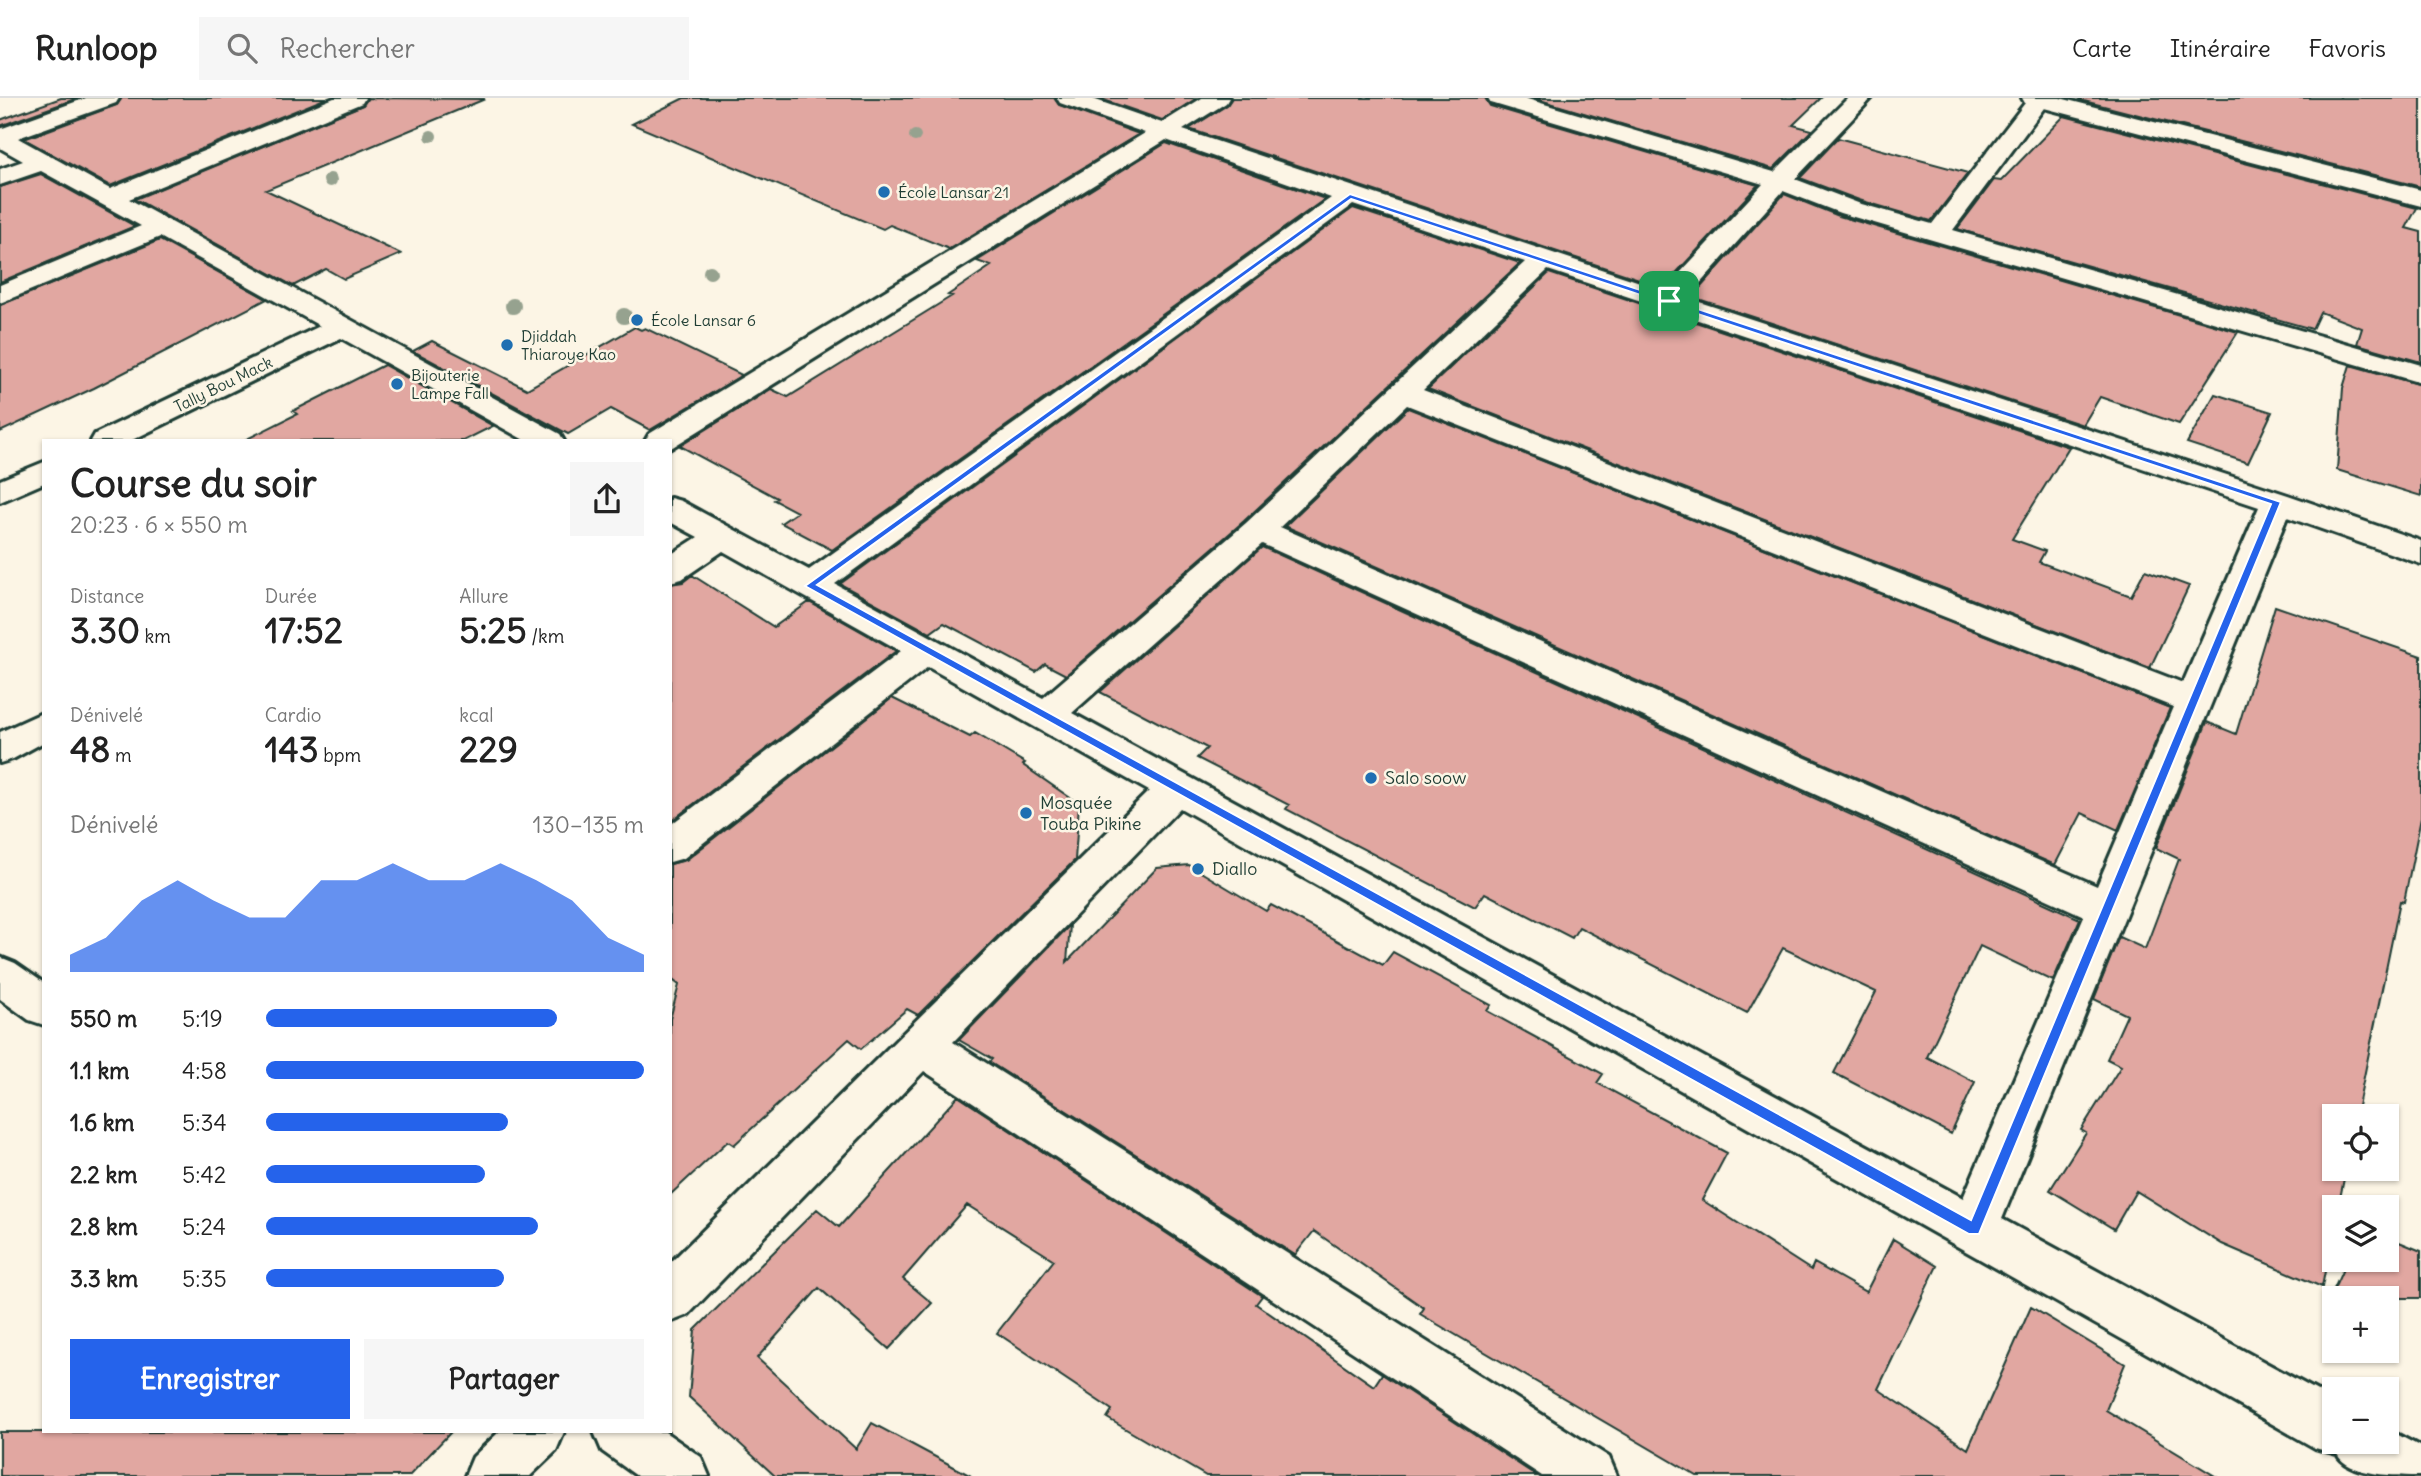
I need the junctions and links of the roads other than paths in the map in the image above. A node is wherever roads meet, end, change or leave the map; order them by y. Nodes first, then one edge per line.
1 (108, 98) edge
2 (355, 98) edge
3 (1068, 98) edge
4 (1218, 98) edge
5 (1499, 98) edge
6 (1861, 98) edge
7 (2037, 98) edge
8 (1163, 131) junction
9 (0, 138) edge
10 (42, 162) junction
11 (0, 177) edge
12 (1779, 181) junction
13 (1350, 196) junction
14 (109, 198) junction
15 (2421, 198) edge
16 (161, 227) junction
17 (1938, 233) junction
18 (1543, 260) junction
19 (0, 295) edge
20 (1669, 301) junction
21 (341, 327) junction
22 (2421, 374) edge
23 (1403, 393) junction
24 (110, 439) edge
25 (544, 439) edge
26 (663, 439) edge
27 (42, 472) edge
28 (0, 492) edge
29 (2277, 502) junction
30 (672, 509) edge
31 (1258, 530) junction
32 (722, 537) junction
33 (2421, 553) edge
34 (672, 570) edge
35 (810, 586) junction
36 (926, 650) junction
37 (2193, 701) junction
38 (1045, 716) junction
39 (42, 726) edge
40 (0, 749) edge
41 (1176, 788) junction
42 (672, 845) edge
43 (2107, 908) junction
44 (920, 1045) junction
45 (1974, 1229) junction
46 (672, 1296) edge
47 (2322, 1422) edge
48 (536, 1433) edge
49 (622, 1433) edge
50 (2380, 1454) edge
51 (492, 1476) edge
52 (681, 1476) edge
53 (1590, 1476) edge
54 (2419, 1476) edge

1 - 9 street
2 - 14 street
3 - 8 street
4 - 8 street
5 - 12 street
6 - 12 street
7 - 15 street
7 - 17 street
8 - 13 street
8 - 26 street
9 - 10 street
10 - 11 street
10 - 14 street
12 - 17 street
12 - 20 street
13 - 18 street
13 - 35 street
14 - 16 street
16 - 19 street
16 - 21 street
17 - 22 street
18 - 20 street
18 - 23 street
20 - 29 street
21 - 24 street, Tally Bou Mack
21 - 25 street
23 - 31 street
23 - 37 street
27 - 28 street
29 - 33 street
29 - 37 street
30 - 32 street
31 - 38 street
31 - 43 street
32 - 34 street
32 - 35 street
35 - 36 street
36 - 38 street
36 - 42 street
37 - 43 street
38 - 41 street
39 - 40 street
41 - 44 street
41 - 45 street
43 - 45 street
44 - 46 street
44 - 53 street
45 - 47 street
48 - 51 street
49 - 52 street
50 - 54 street

